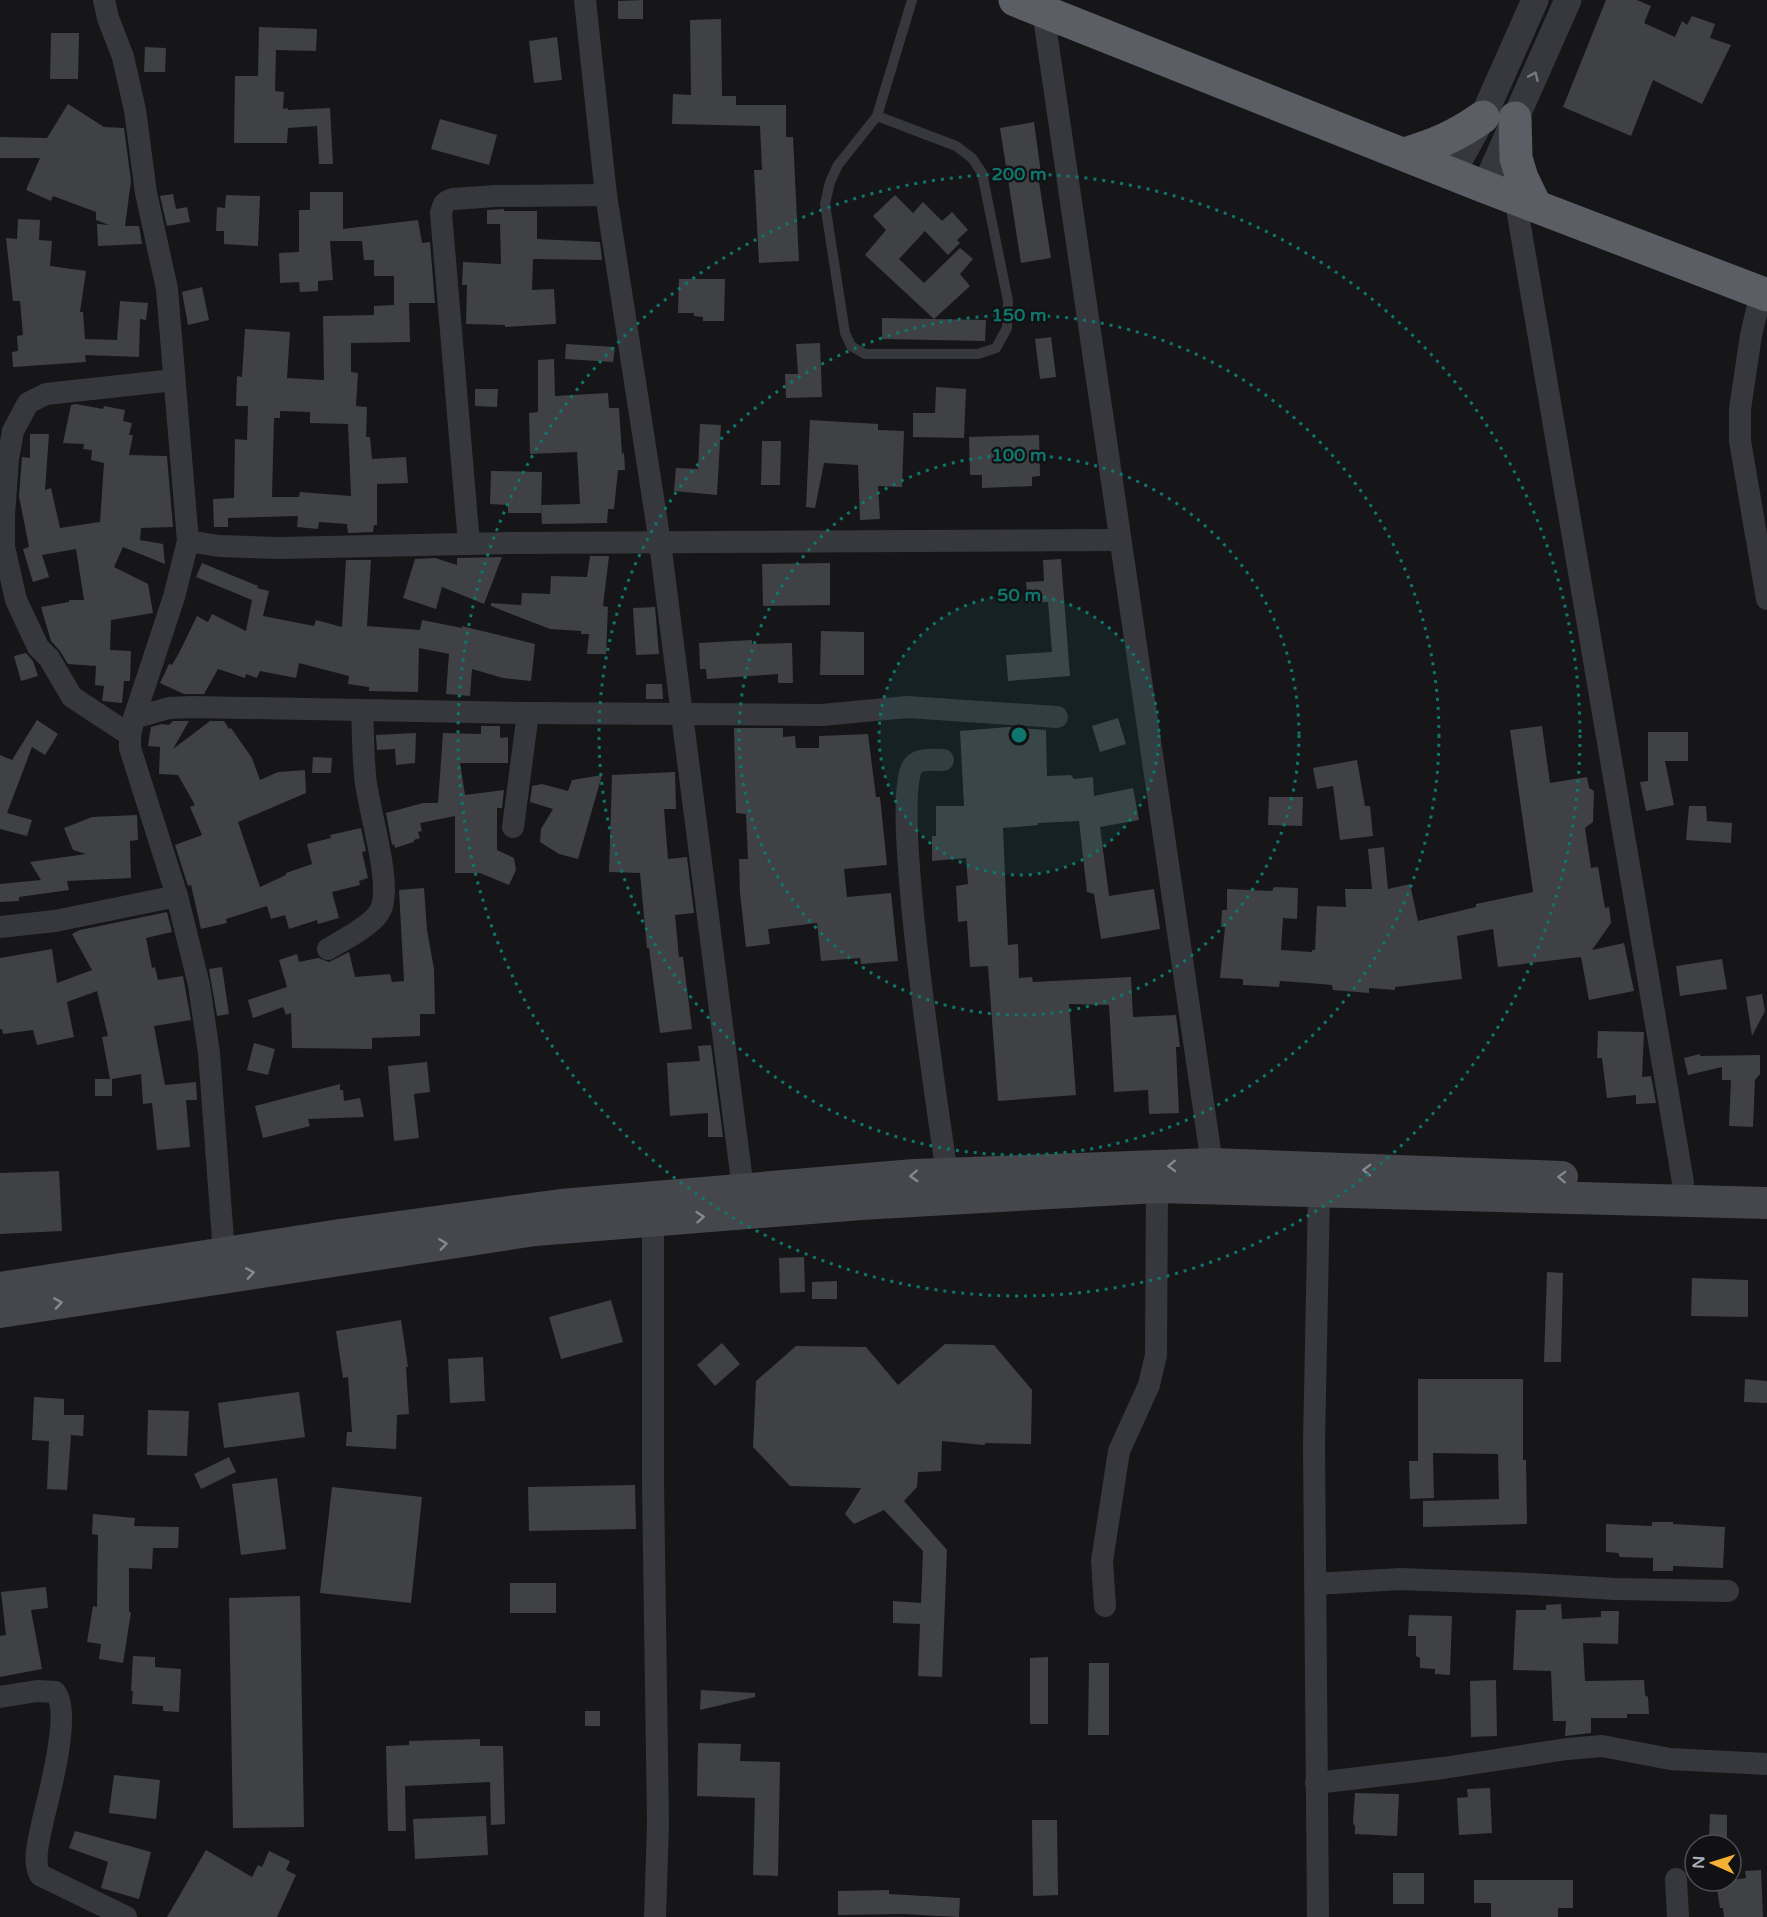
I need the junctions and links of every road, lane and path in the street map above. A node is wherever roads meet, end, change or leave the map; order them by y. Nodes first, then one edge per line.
1 (104, 0) edge
2 (585, 0) edge
3 (912, 0) edge
4 (1535, 0) edge
5 (1568, 0) edge
6 (1029, 5) edge
7 (876, 116) junction
8 (1483, 117) junction
9 (1515, 118) junction
10 (1404, 154) junction
11 (1452, 173) junction
12 (1485, 187) junction
13 (606, 195) junction
14 (1525, 201) junction
15 (1764, 294) edge
16 (174, 380) junction
17 (1120, 540) junction
18 (188, 541) junction
19 (660, 543) junction
20 (470, 544) junction
21 (1767, 599) edge
22 (146, 682) junction
23 (169, 708) junction
24 (362, 710) junction
25 (528, 713) junction
26 (681, 713) junction
27 (1057, 717) dead end
28 (132, 727) junction
29 (943, 760) dead end
30 (513, 827) dead end
31 (177, 896) junction
32 (0, 927) edge
33 (328, 948) dead end
34 (947, 1174) junction
35 (1212, 1176) junction
36 (1767, 1184) edge
37 (1156, 1187) junction
38 (1700, 1188) junction
39 (743, 1190) junction
40 (1319, 1193) junction
41 (1767, 1203) edge
42 (653, 1209) junction
43 (224, 1253) junction
44 (0, 1288) edge
45 (0, 1312) edge
46 (1315, 1584) junction
47 (1728, 1591) dead end
48 (1105, 1606) dead end
49 (0, 1697) edge
50 (1767, 1764) edge
51 (1316, 1783) junction
52 (1676, 1879) dead end
53 (126, 1917) edge
54 (655, 1917) edge
55 (1318, 1917) edge
56 (1678, 1917) edge

1 - 16 street
2 - 13 street
3 - 7 lane
4 - 8 street
9 -> 5 street
6 - 10 highway
6 - 17 street
7 - 7 lane
8 - 10 highway
8 - 11 street
9 - 12 street
9 - 14 highway
10 - 11 highway
11 - 12 highway
12 - 14 highway
13 - 19 street
13 - 20 street
14 - 15 highway
14 - 38 street
15 - 21 street
16 - 18 street
16 - 28 street
17 - 19 street
17 - 35 street
18 - 20 street
18 - 22 street
19 - 20 street
19 - 26 street
22 - 23 street
22 - 28 street
23 - 24 street
23 - 28 street
24 - 25 street
24 - 33 street
25 - 26 street
25 - 30 street
26 - 27 street
26 - 39 street
28 - 31 street
29 - 34 street
31 - 32 street
31 - 43 street
35 -> 34 main road
34 -> 39 main road
35 - 37 main road
38 -> 35 main road
35 - 40 main road
36 - 38 main road
42 -> 37 main road
37 - 48 street
38 - 40 main road
38 - 41 main road
39 - 42 main road
40 - 46 street
42 - 43 main road
45 -> 42 main road
42 - 54 street
43 - 44 main road
46 - 47 street
46 - 51 street
49 - 53 street
50 - 51 street
51 - 55 street
52 - 56 street

